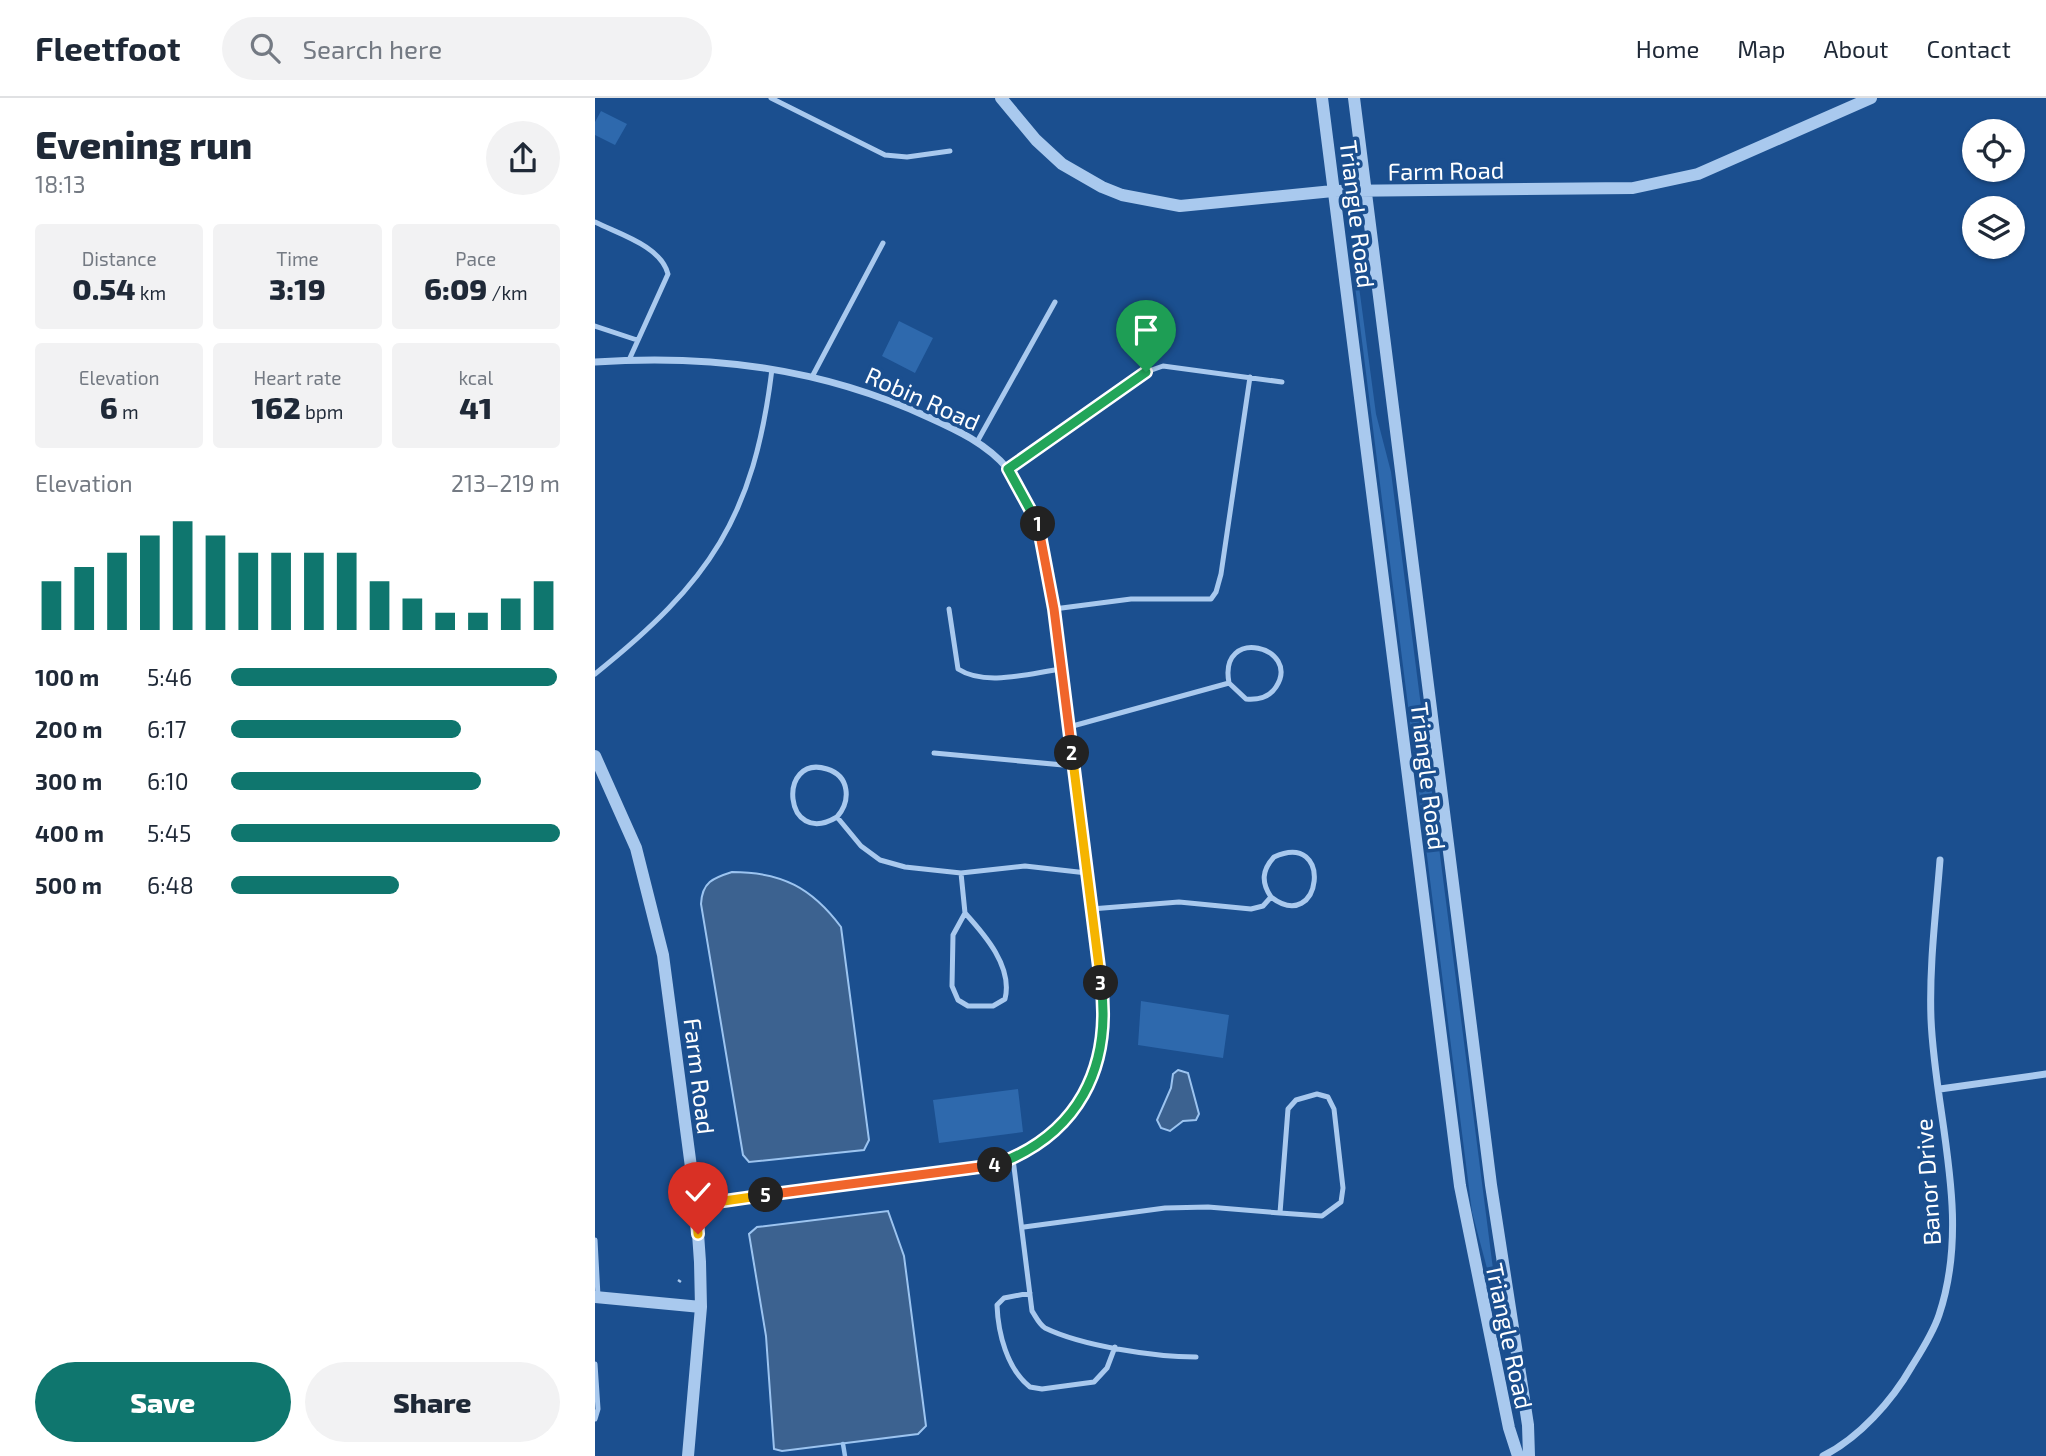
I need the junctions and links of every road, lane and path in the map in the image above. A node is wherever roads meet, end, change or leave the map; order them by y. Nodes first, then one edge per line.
1 (771, 98) edge
2 (1001, 98) edge
3 (1322, 98) edge
4 (1354, 98) edge
5 (1871, 98) edge
6 (950, 151) dead end
7 (1333, 191) junction
8 (1365, 191) junction
9 (595, 222) edge
10 (883, 243) dead end
11 (1055, 302) dead end
12 (595, 326) edge
13 (638, 340) junction
14 (629, 360) junction
15 (595, 362) edge
16 (772, 369) junction
17 (813, 375) junction
18 (1250, 377) junction
19 (1282, 382) dead end
20 (977, 442) junction
21 (1008, 469) junction
22 (949, 608) dead end
23 (1054, 609) junction
24 (1062, 669) junction
25 (595, 674) edge
26 (1229, 683) junction
27 (1069, 727) junction
28 (934, 753) dead end
29 (595, 756) edge
30 (1074, 766) junction
31 (837, 817) junction
32 (1940, 860) dead end
33 (961, 873) junction
34 (1087, 873) junction
35 (1271, 897) junction
36 (1091, 909) junction
37 (965, 913) junction
38 (2046, 1074) edge
39 (1940, 1089) junction
40 (1013, 1159) junction
41 (696, 1205) junction
42 (1280, 1213) junction
43 (1024, 1227) junction
44 (595, 1240) edge
45 (1030, 1293) junction
46 (596, 1297) edge
47 (701, 1307) junction
48 (1115, 1347) junction
49 (1196, 1357) dead end
50 (595, 1364) edge
51 (595, 1419) edge
52 (1827, 1455) edge
53 (688, 1456) edge
54 (1518, 1456) edge
55 (1529, 1456) edge

1 - 6 lane
2 - 7 street, Farm Road
3 - 7 street, Triangle Road
4 - 8 street, Triangle Road
5 - 8 street, Farm Road
7 - 8 street, Farm Road
7 - 54 street, Triangle Road
8 - 55 street, Triangle Road
9 - 13 lane
10 - 17 lane
11 - 20 lane
12 - 13 lane
13 - 14 lane
14 - 15 street, Robin Road
14 - 16 street, Robin Road
16 - 17 street, Robin Road
16 - 25 lane
17 - 20 street, Robin Road
18 - 19 lane
18 - 21 lane
18 - 23 lane
20 - 21 street, Robin Road
21 - 23 street, Robin Road
22 - 24 lane
23 - 24 street, Robin Road
24 - 27 street, Robin Road
26 - 26 lane
26 - 27 lane
27 - 30 street, Robin Road
28 - 30 lane
29 - 41 street, Farm Road
30 - 34 street, Robin Road
31 - 31 lane
31 - 33 lane
32 - 39 street, Banor Drive
33 - 34 lane
33 - 37 lane
34 - 36 street, Robin Road
35 - 35 lane
35 - 36 lane
36 - 40 street, Robin Road
37 - 37 lane
38 - 39 street
39 - 52 street, Banor Drive
40 - 41 street, Robin Road
40 - 43 lane
41 - 47 street, Farm Road
42 - 42 lane
42 - 43 lane
43 - 45 lane
44 - 46 lane
45 - 48 lane
45 - 48 lane
46 - 47 street
47 - 53 street, Farm Road
48 - 49 lane
50 - 51 lane

